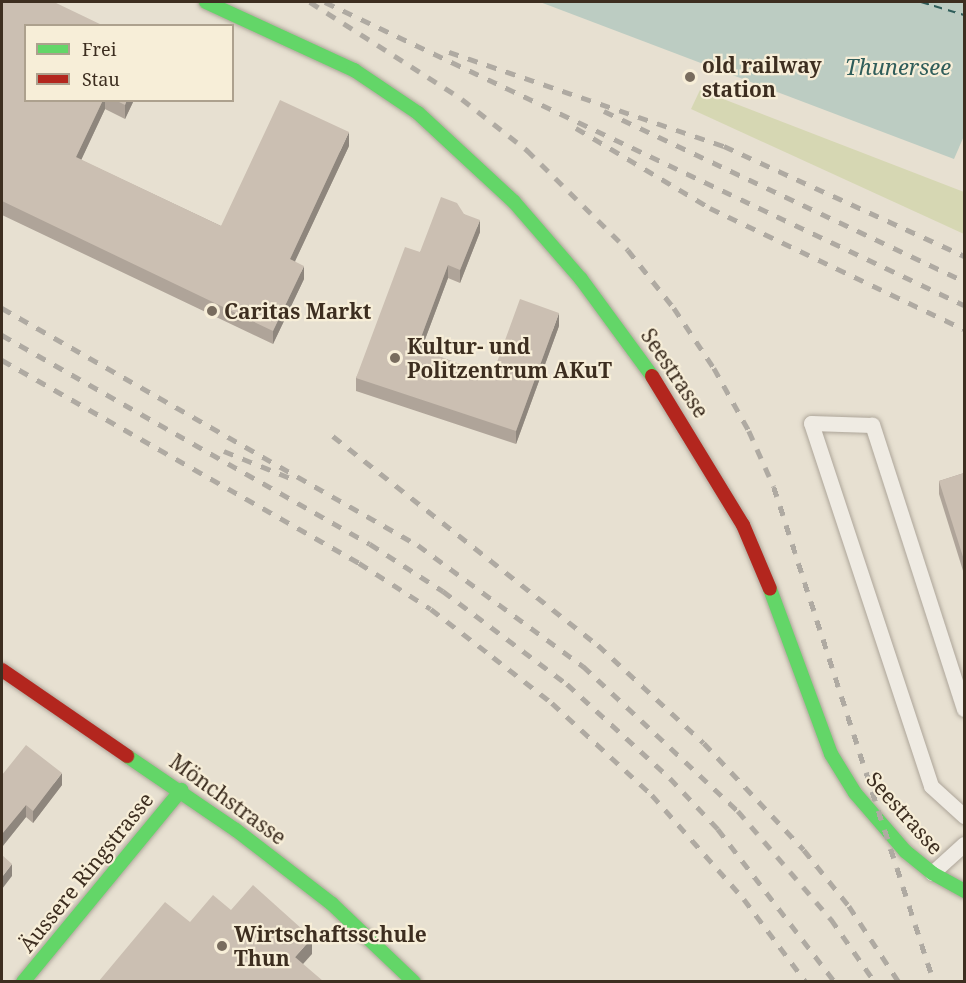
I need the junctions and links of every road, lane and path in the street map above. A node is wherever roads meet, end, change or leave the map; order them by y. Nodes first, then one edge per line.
1 (206, 2) edge
2 (2, 670) edge
3 (964, 709) edge
4 (181, 790) junction
5 (964, 816) edge
6 (964, 844) edge
7 (932, 873) junction
8 (964, 891) edge
9 (23, 981) edge
10 (414, 981) edge

1 - 7 street, Seestrasse
2 - 4 street, Mönchstrasse
3 - 5 lane
4 - 9 street, Äussere Ringstrasse
4 - 10 street, Mönchstrasse
6 - 7 lane
7 - 8 street, Seestrasse

